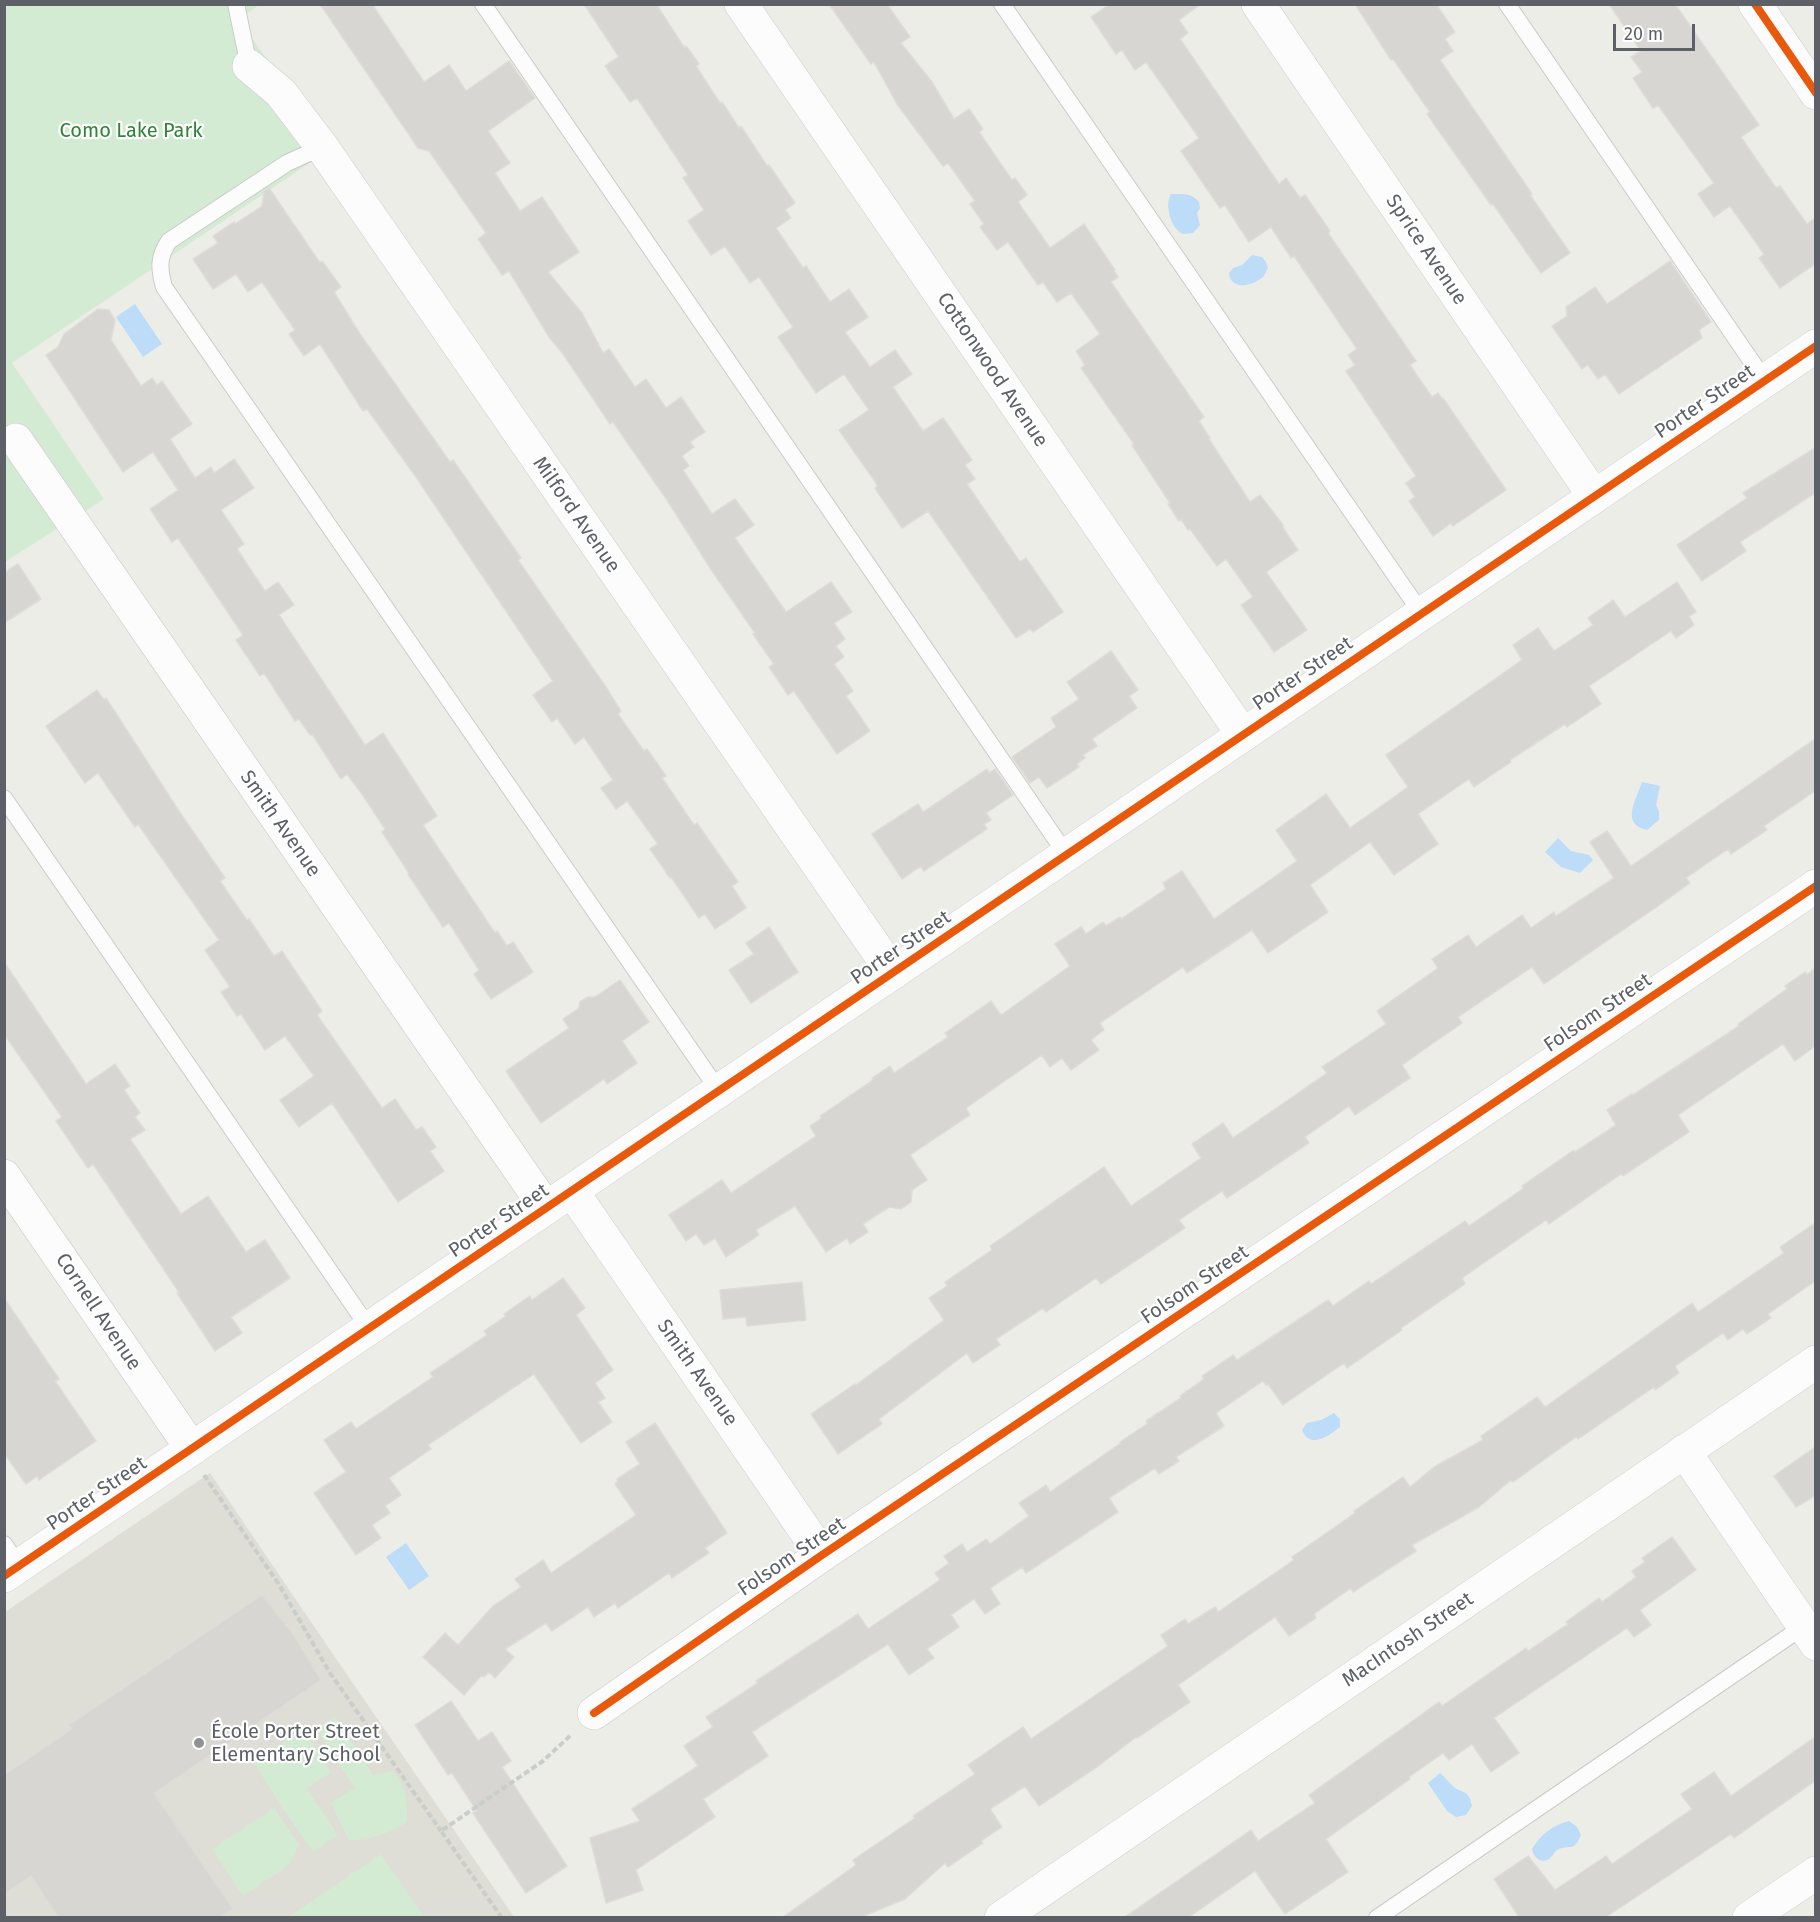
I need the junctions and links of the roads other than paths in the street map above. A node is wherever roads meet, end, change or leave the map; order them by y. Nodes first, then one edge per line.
1 (236, 4) edge
2 (483, 4) edge
3 (741, 4) edge
4 (1002, 4) edge
5 (1258, 4) edge
6 (1507, 4) edge
7 (1755, 4) edge
8 (249, 66) joint
9 (1815, 93) edge
10 (322, 147) junction
11 (1815, 346) edge
12 (1765, 381) junction
13 (16, 440) dead end
14 (1594, 496) junction
15 (1422, 614) junction
16 (1243, 735) junction
17 (4, 798) edge
18 (1066, 854) junction
19 (1815, 886) edge
20 (893, 973) junction
21 (719, 1091) junction
22 (4, 1176) edge
23 (559, 1200) junction
24 (369, 1328) junction
25 (1815, 1362) edge
26 (190, 1450) junction
27 (1684, 1451) junction
28 (822, 1555) junction
29 (9, 1562) edge
30 (1812, 1630) edge
31 (594, 1713) road end
32 (1815, 1873) edge
33 (1008, 1916) edge
34 (1377, 1917) edge
35 (1749, 1917) edge

1 - 8 lane
2 - 18 lane
3 - 16 street, Cottonwood Avenue
4 - 15 lane
5 - 14 street, Sprice Avenue
6 - 12 lane
7 - 9 street
8 - 10 street, Milford Avenue
10 - 20 street, Milford Avenue
10 - 21 lane
11 - 12 street, Porter Street
12 - 14 street, Porter Street
13 - 23 street, Smith Avenue
14 - 15 street, Porter Street
15 - 16 street, Porter Street
16 - 18 street, Porter Street
17 - 24 lane
18 - 20 street, Porter Street
19 - 28 street, Folsom Street
20 - 21 street, Porter Street
21 - 23 street, Porter Street
22 - 26 street, Cornell Avenue
23 - 24 street, Porter Street
23 - 28 street, Smith Avenue
24 - 26 street, Porter Street
25 - 27 street, MacIntosh Street
26 - 29 street, Porter Street
27 - 30 street
27 - 33 street, MacIntosh Street
28 - 31 street, Folsom Street
30 - 34 lane
32 - 35 street

